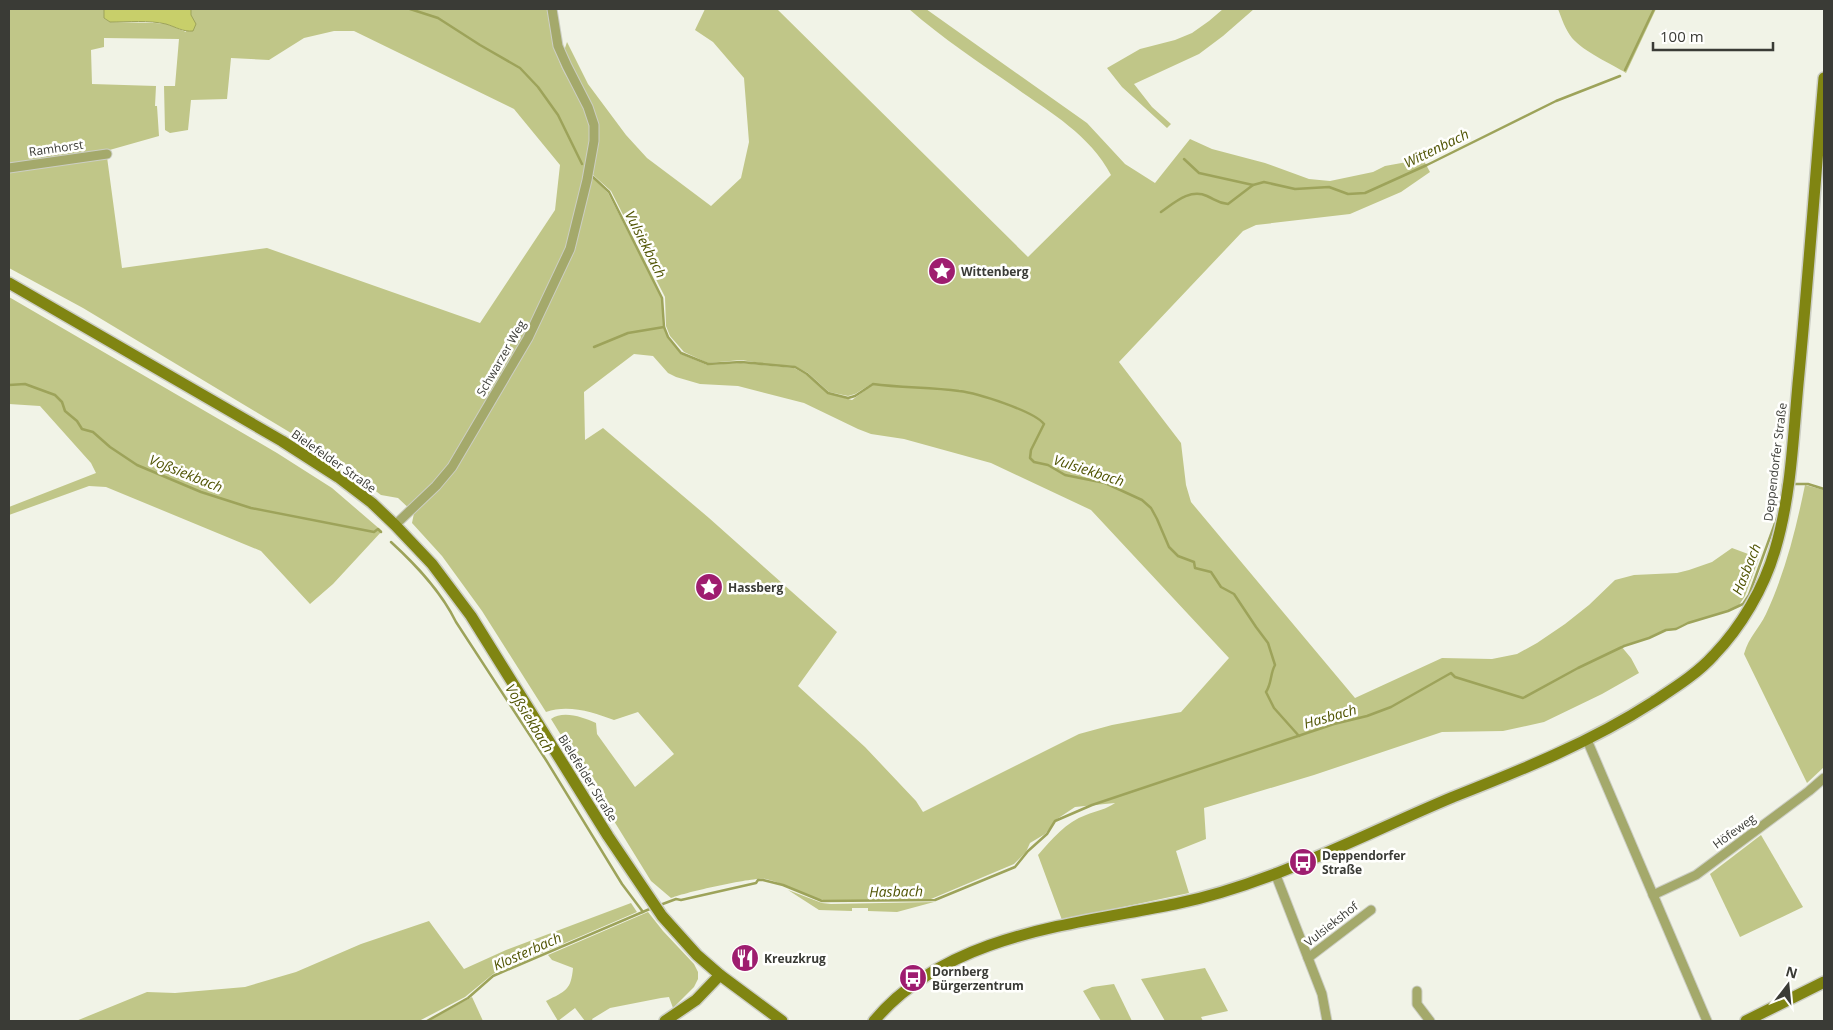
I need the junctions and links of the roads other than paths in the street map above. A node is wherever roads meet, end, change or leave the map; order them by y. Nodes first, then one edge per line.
1 (552, 9) edge
2 (1824, 78) edge
3 (107, 154) dead end
4 (9, 168) edge
5 (9, 283) edge
6 (395, 525) junction
7 (1587, 740) junction
8 (1824, 778) edge
9 (1275, 873) junction
10 (1653, 895) junction
11 (1370, 910) dead end
12 (1308, 958) junction
13 (720, 976) junction
14 (1824, 982) edge
15 (1417, 991) dead end
16 (666, 1021) edge
17 (782, 1021) edge
18 (874, 1021) edge
19 (1327, 1021) edge
20 (1430, 1021) edge
21 (1706, 1021) edge
22 (1746, 1021) edge

1 - 6 street, Schwarzer Weg
2 - 7 street, Deppendorfer Straße
3 - 4 street, Ramhorst
5 - 6 street, Bielefelder Straße
6 - 13 street, Bielefelder Straße
7 - 9 street, Deppendorfer Straße
7 - 10 street
8 - 10 street, Höfeweg
9 - 12 street, Vulsiekshof
9 - 18 street, Deppendorfer Straße
10 - 21 street
11 - 12 street, Vulsiekshof
12 - 19 street, Vulsiekshof
13 - 16 street
13 - 17 street, Bielefelder Straße
14 - 22 street
15 - 20 street

